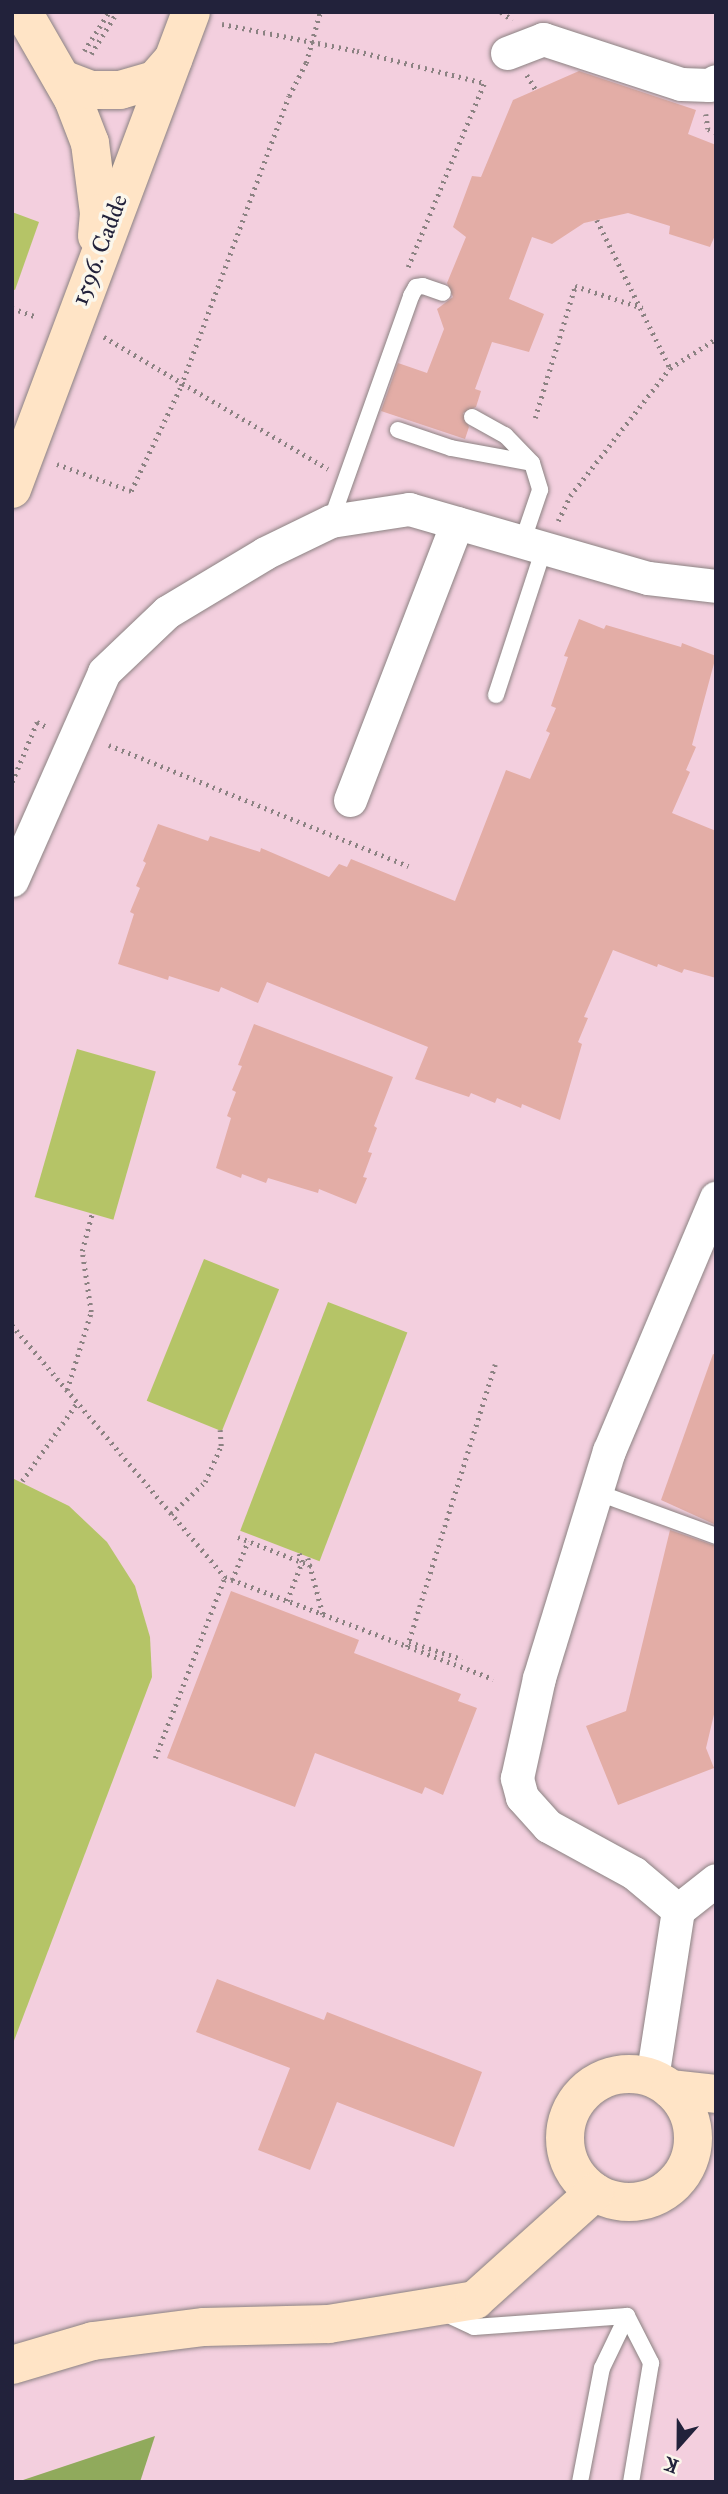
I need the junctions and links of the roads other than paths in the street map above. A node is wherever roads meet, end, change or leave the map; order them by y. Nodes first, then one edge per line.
1 (23, 12) edge
2 (203, 18) edge
3 (507, 53) road end
4 (173, 59) junction
5 (78, 63) junction
6 (716, 81) edge
7 (93, 266) junction
8 (443, 293) dead end
9 (472, 417) dead end
10 (398, 430) dead end
11 (532, 463) junction
12 (23, 472) edge
13 (331, 521) junction
14 (457, 523) junction
15 (541, 538) junction
16 (716, 586) edge
17 (496, 695) dead end
18 (350, 800) dead end
19 (12, 880) edge
20 (716, 1198) edge
21 (596, 1492) junction
22 (716, 1536) edge
23 (716, 1880) edge
24 (678, 1910) junction
25 (661, 2084) junction
26 (716, 2094) edge
27 (716, 2175) edge
28 (668, 2190) junction
29 (595, 2192) junction
30 (430, 2307) junction
31 (627, 2316) junction
32 (12, 2365) edge
33 (580, 2482) edge
34 (631, 2482) edge

1 - 5 main road
2 - 4 main road, 1596. Cadde
3 - 6 street
4 - 5 main road
4 - 7 main road, 1596. Cadde
5 - 7 main road
7 - 12 main road, 1596. Cadde
8 - 13 lane
9 - 11 lane
10 - 11 lane
11 - 15 lane
13 - 14 street
13 - 19 street
14 - 15 street
14 - 18 street
15 - 16 street
15 - 17 lane
20 - 21 street
21 - 22 lane
21 - 24 street
23 - 24 street
24 - 25 street
25 - 26 main road
25 - 28 main road
25 - 29 main road
27 - 28 main road
28 - 29 main road
29 - 30 main road
30 - 31 lane
30 - 32 main road
31 - 33 lane
31 - 34 lane

